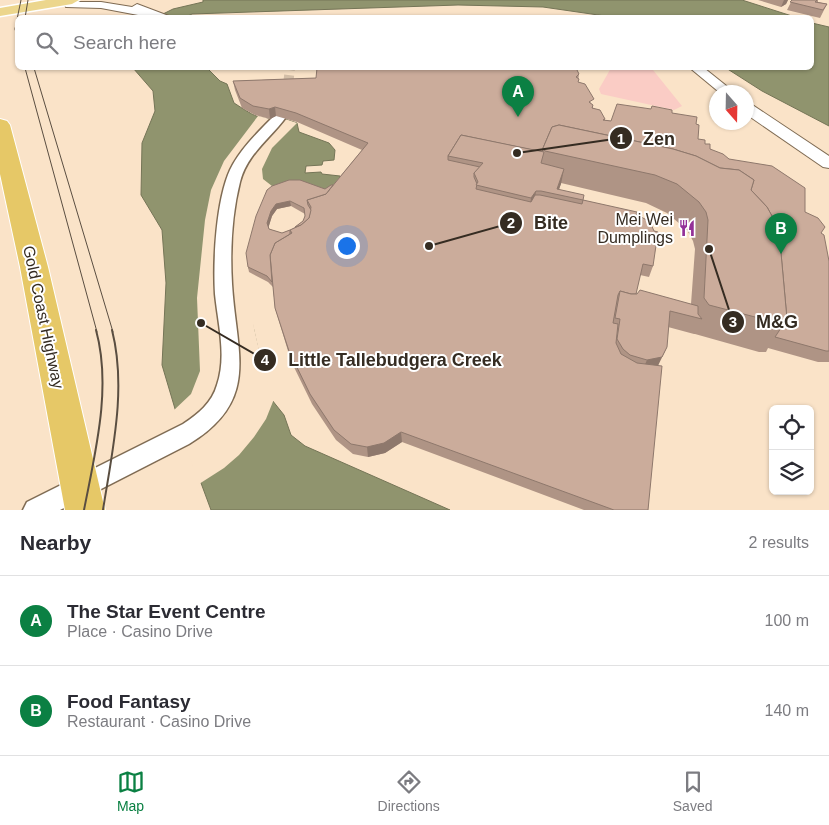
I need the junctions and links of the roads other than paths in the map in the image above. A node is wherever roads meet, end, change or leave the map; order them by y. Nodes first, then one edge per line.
1 (33, 0) edge
2 (88, 0) edge
3 (129, 0) edge
4 (71, 2) edge
5 (0, 6) edge
6 (0, 12) edge
7 (151, 13) junction
8 (32, 15) edge
9 (158, 15) edge
10 (15, 20) edge
11 (0, 25) edge
12 (699, 70) edge
13 (718, 85) edge
14 (754, 113) edge
15 (280, 118) tunnel mouth
16 (0, 124) edge
17 (829, 163) edge
18 (82, 499) edge
19 (35, 510) edge

1 - 5 main road
2 - 4 main road
3 - 7 street
4 - 6 main road
4 - 7 street
4 - 8 main road
7 - 9 street
10 - 11 main road
12 - 13 street
14 - 17 street
15 - 18 street
16 - 18 highway, Gold Coast Highway
18 - 19 street

